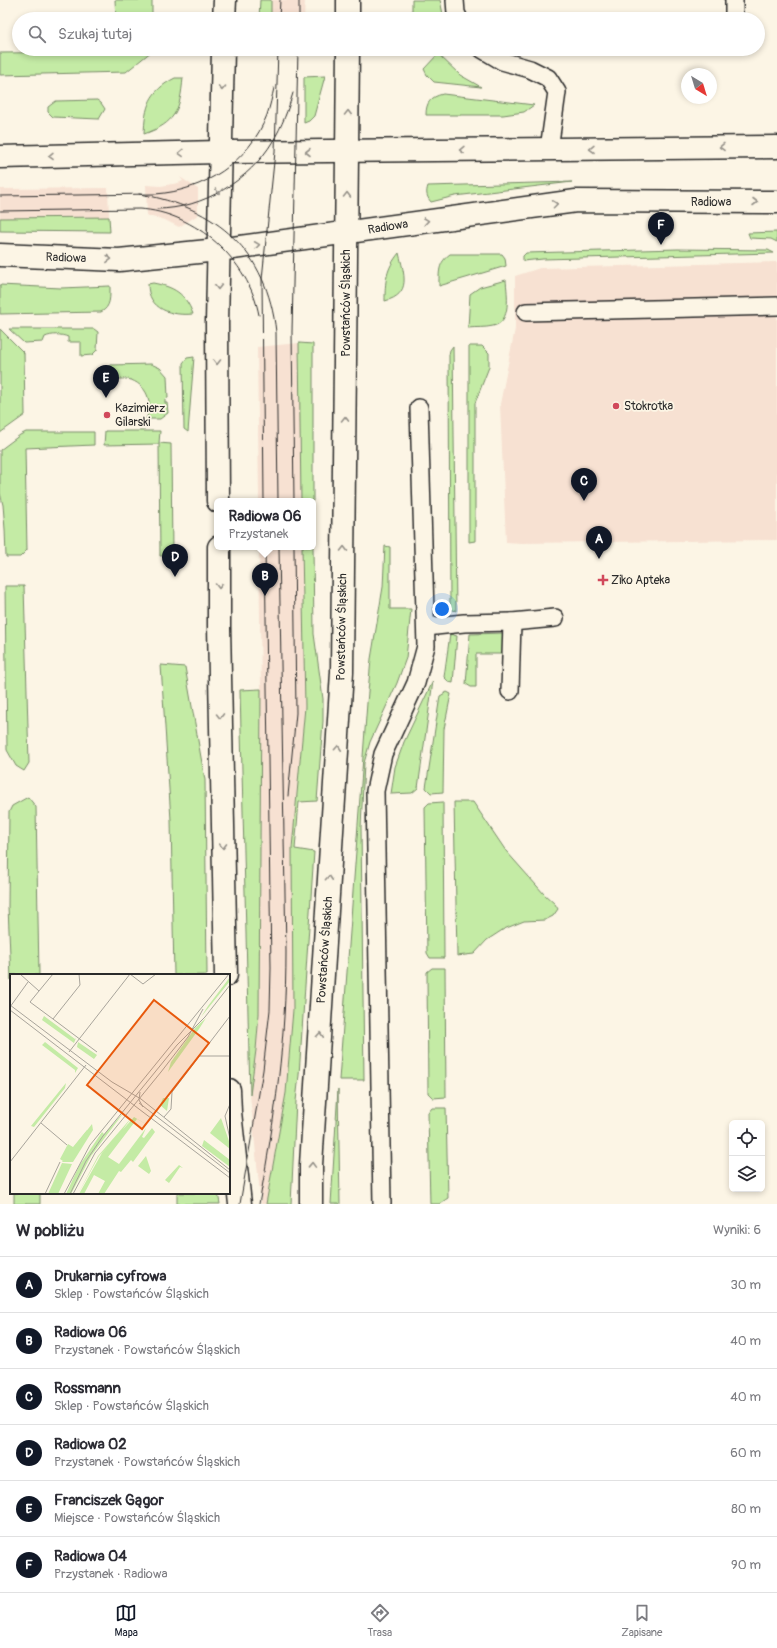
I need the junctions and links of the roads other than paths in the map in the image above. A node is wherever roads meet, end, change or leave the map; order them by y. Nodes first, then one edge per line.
1 (225, 0) edge
2 (348, 0) edge
3 (455, 0) edge
4 (734, 0) edge
5 (224, 12) edge
6 (348, 12) edge
7 (456, 12) edge
8 (734, 12) edge
9 (223, 56) edge
10 (348, 56) edge
11 (494, 56) edge
12 (777, 146) edge
13 (549, 149) junction
14 (220, 152) junction
15 (348, 152) junction
16 (0, 157) edge
17 (777, 202) edge
18 (346, 234) junction
19 (218, 250) junction
20 (0, 255) edge
21 (777, 306) edge
22 (526, 312) dead end
23 (419, 408) dead end
24 (218, 498) edge
25 (219, 550) edge
26 (555, 618) dead end
27 (512, 622) junction
28 (426, 627) junction
29 (510, 691) dead end
30 (226, 974) edge
31 (230, 1112) edge
32 (240, 1204) edge
33 (311, 1204) edge
34 (382, 1204) edge

1 - 5 main road
2 - 6 main road
3 - 7 lane
4 - 8 lane
9 -> 14 main road
15 -> 10 main road, Powstańców Śląskich
11 - 13 lane
12 -> 13 main road
13 -> 15 main road
15 -> 14 main road
14 -> 16 main road
14 -> 19 main road
18 -> 15 main road, Powstańców Śląskich
18 -> 17 main road, Radiowa
19 -> 18 main road, Radiowa
33 -> 18 main road, Powstańców Śląskich
20 -> 19 main road, Radiowa
19 -> 24 main road
21 - 22 lane
23 - 28 lane
25 -> 30 main road
26 - 27 lane
27 - 28 lane
27 - 29 lane
28 - 34 lane
31 - 32 main road

